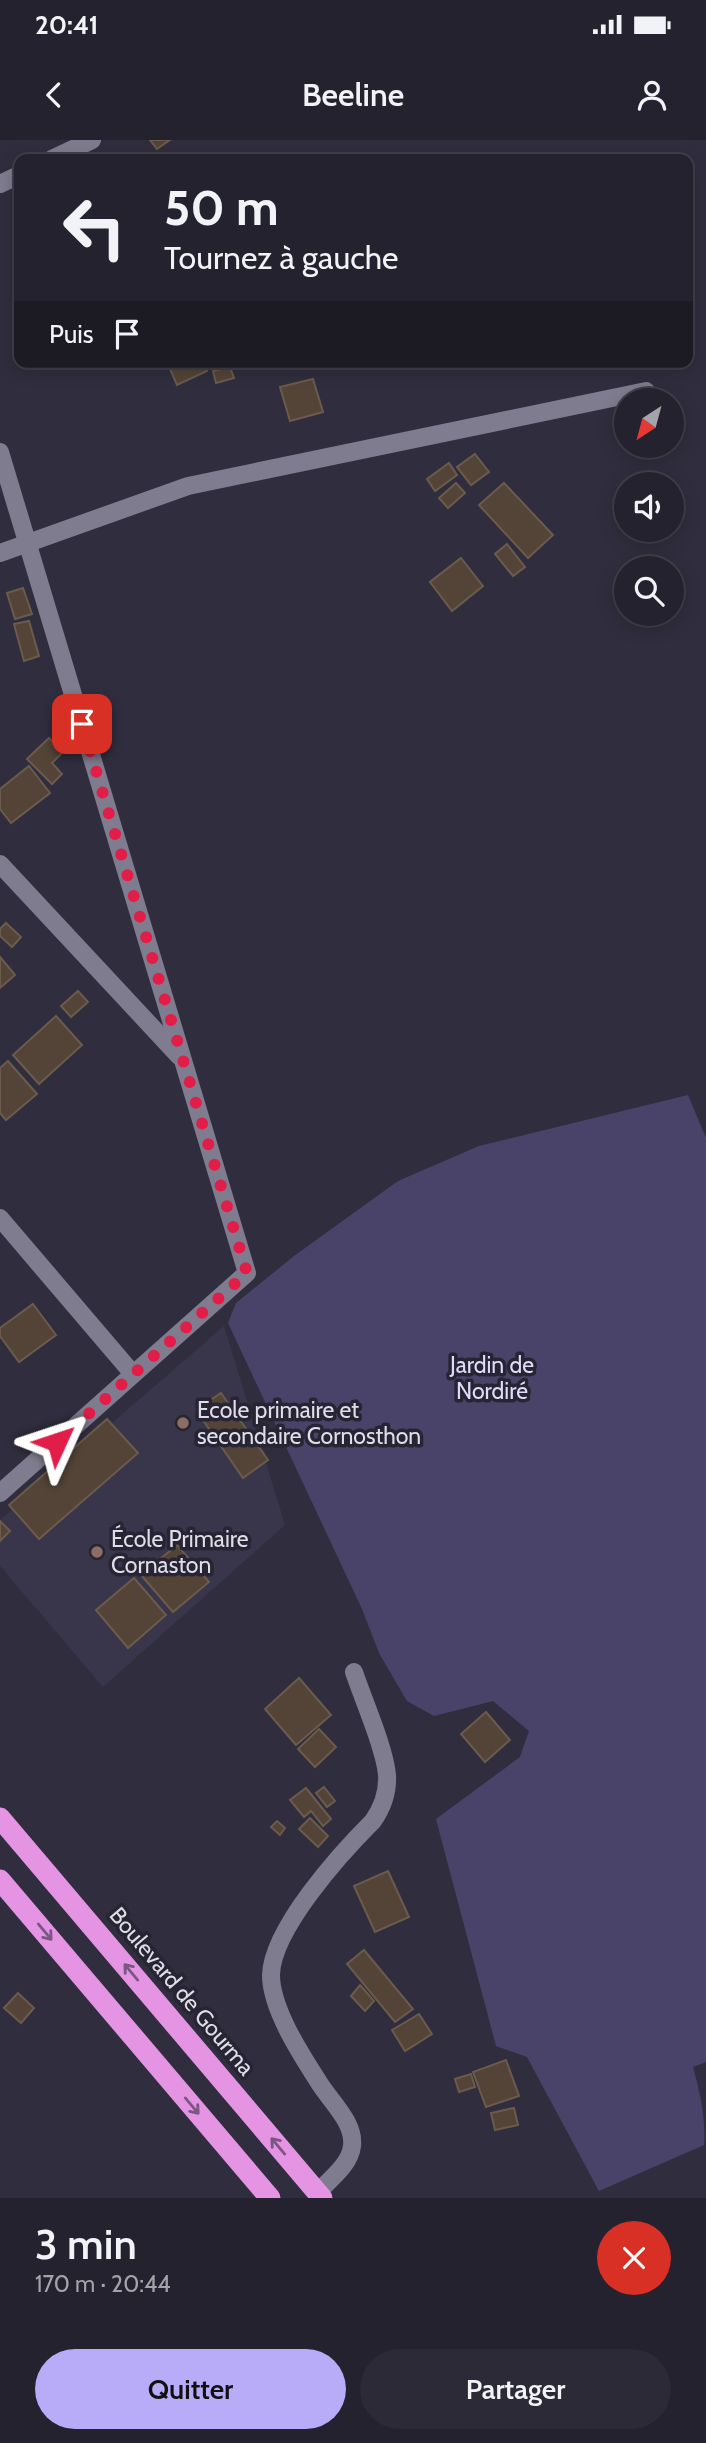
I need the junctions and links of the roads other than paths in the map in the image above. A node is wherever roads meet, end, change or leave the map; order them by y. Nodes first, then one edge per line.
1 (92, 140) edge
2 (63, 154) edge
3 (614, 398) edge
4 (0, 452) edge
5 (27, 543) junction
6 (0, 552) edge
7 (0, 864) edge
8 (183, 1060) junction
9 (0, 1218) edge
10 (133, 1374) junction
11 (0, 1493) edge
12 (354, 1672) dead end
13 (0, 1818) edge
14 (0, 1880) edge
15 (320, 2195) edge
16 (270, 2198) edge

1 - 2 street
3 - 5 street
4 - 5 street
5 - 6 street
5 - 8 street
7 - 8 street
8 - 10 street
9 - 10 street
10 - 11 street
12 - 15 street
15 -> 13 highway, Boulevard de Gourma
14 -> 16 highway

